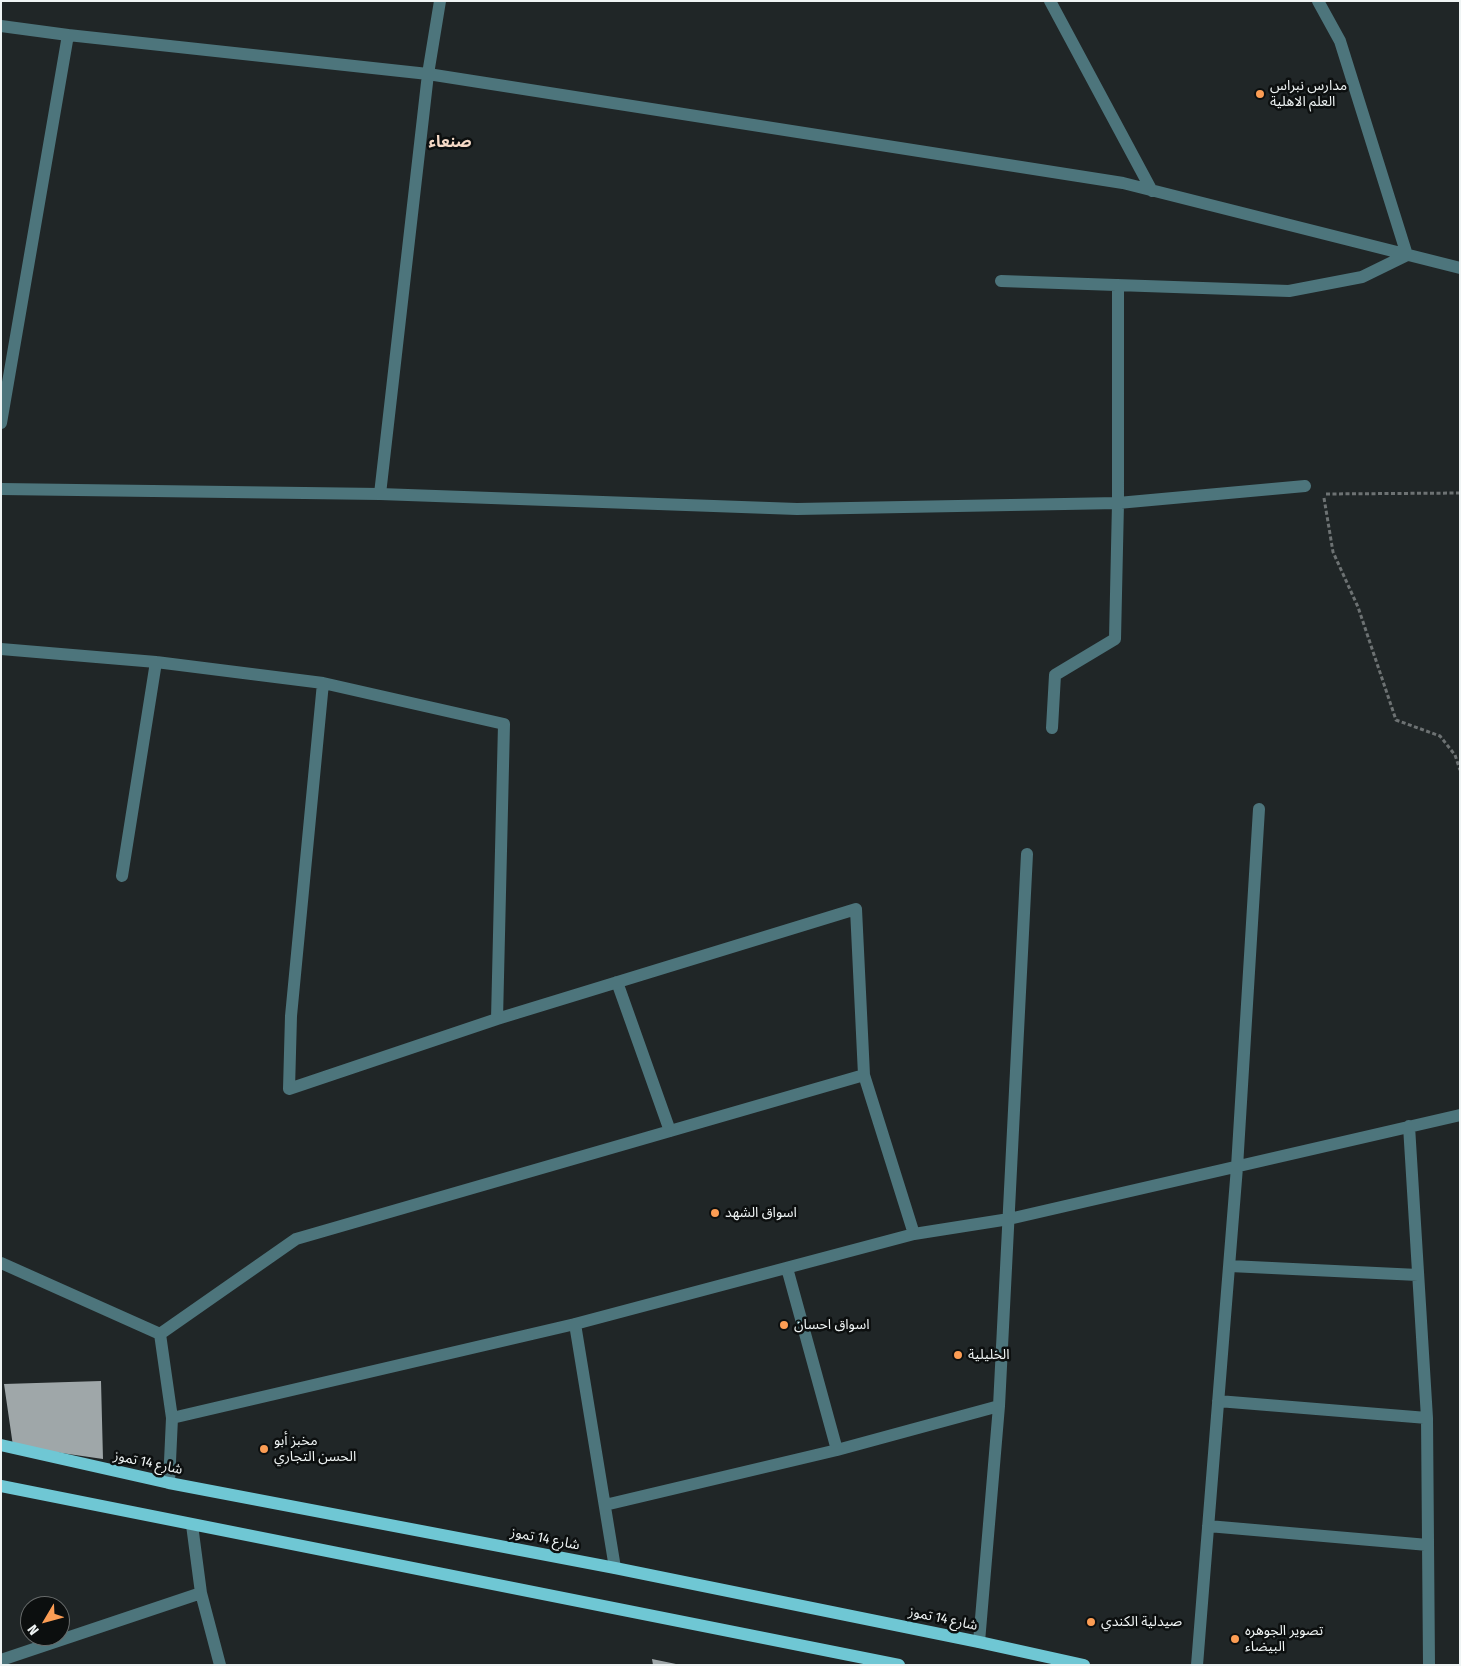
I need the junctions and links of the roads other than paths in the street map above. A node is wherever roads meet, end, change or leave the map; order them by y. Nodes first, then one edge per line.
1 (440, 1) edge
2 (1050, 1) edge
3 (1318, 1) edge
4 (1, 26) edge
5 (68, 35) junction
6 (428, 74) junction
7 (1152, 190) junction
8 (1407, 255) junction
9 (1460, 268) edge
10 (1001, 281) dead end
11 (1118, 285) junction
12 (4, 390) edge
13 (1, 423) edge
14 (1305, 486) dead end
15 (1, 489) edge
16 (380, 494) junction
17 (1118, 503) junction
18 (1, 649) edge
19 (156, 662) junction
20 (323, 683) junction
21 (1052, 728) dead end
22 (1259, 809) dead end
23 (1027, 854) dead end
24 (122, 876) dead end
25 (617, 982) junction
26 (497, 1019) junction
27 (864, 1075) junction
28 (1460, 1115) edge
29 (1409, 1126) junction
30 (670, 1131) junction
31 (1237, 1167) junction
32 (1009, 1218) junction
33 (914, 1234) junction
34 (1, 1263) edge
35 (1230, 1266) junction
36 (787, 1268) junction
37 (1418, 1275) junction
38 (575, 1324) junction
39 (160, 1334) junction
40 (1218, 1401) junction
41 (998, 1406) junction
42 (172, 1418) junction
43 (1427, 1418) junction
44 (1, 1445) edge
45 (837, 1450) junction
46 (169, 1483) junction
47 (1, 1486) edge
48 (605, 1506) junction
49 (192, 1525) junction
50 (1208, 1526) junction
51 (1428, 1545) junction
52 (615, 1568) junction
53 (202, 1593) junction
54 (979, 1642) junction
55 (1, 1660) edge
56 (220, 1665) edge
57 (899, 1665) edge
58 (1084, 1665) edge
59 (1197, 1665) edge
60 (1429, 1665) edge

1 - 6 street
2 - 7 street
3 - 8 street
4 - 5 street
5 - 6 street
5 - 12 street
6 - 7 street
6 - 16 street
7 - 8 street
8 - 9 street
8 - 11 street
10 - 11 street
11 - 17 street
12 - 13 street
14 - 17 street
15 - 16 street
16 - 17 street
17 - 21 street
18 - 19 street
19 - 20 street
19 - 24 street
20 - 26 street
20 - 26 street
22 - 31 street
23 - 32 street
25 - 26 street
25 - 27 street
25 - 30 street
27 - 30 street
27 - 33 street
28 - 29 street
29 - 31 street
29 - 37 street
30 - 39 street
31 - 32 street
31 - 35 street
32 - 33 street
32 - 41 street
33 - 36 street
34 - 39 street
35 - 37 street
35 - 40 street
36 - 38 street
36 - 45 street
37 - 43 street
38 - 42 street
38 - 48 street
39 - 42 street
40 - 43 street
40 - 50 street
41 - 45 street
41 - 54 street
42 - 46 street
43 - 51 street
44 - 46 main road, شارع 14 تموز
45 - 48 street
46 - 52 main road, شارع 14 تموز
47 - 49 main road
48 - 52 street
49 - 53 street
49 - 57 main road
50 - 51 street
50 - 59 street
51 - 60 street
52 - 54 main road, شارع 14 تموز
53 - 55 street
53 - 56 street
54 - 58 main road, شارع 14 تموز

